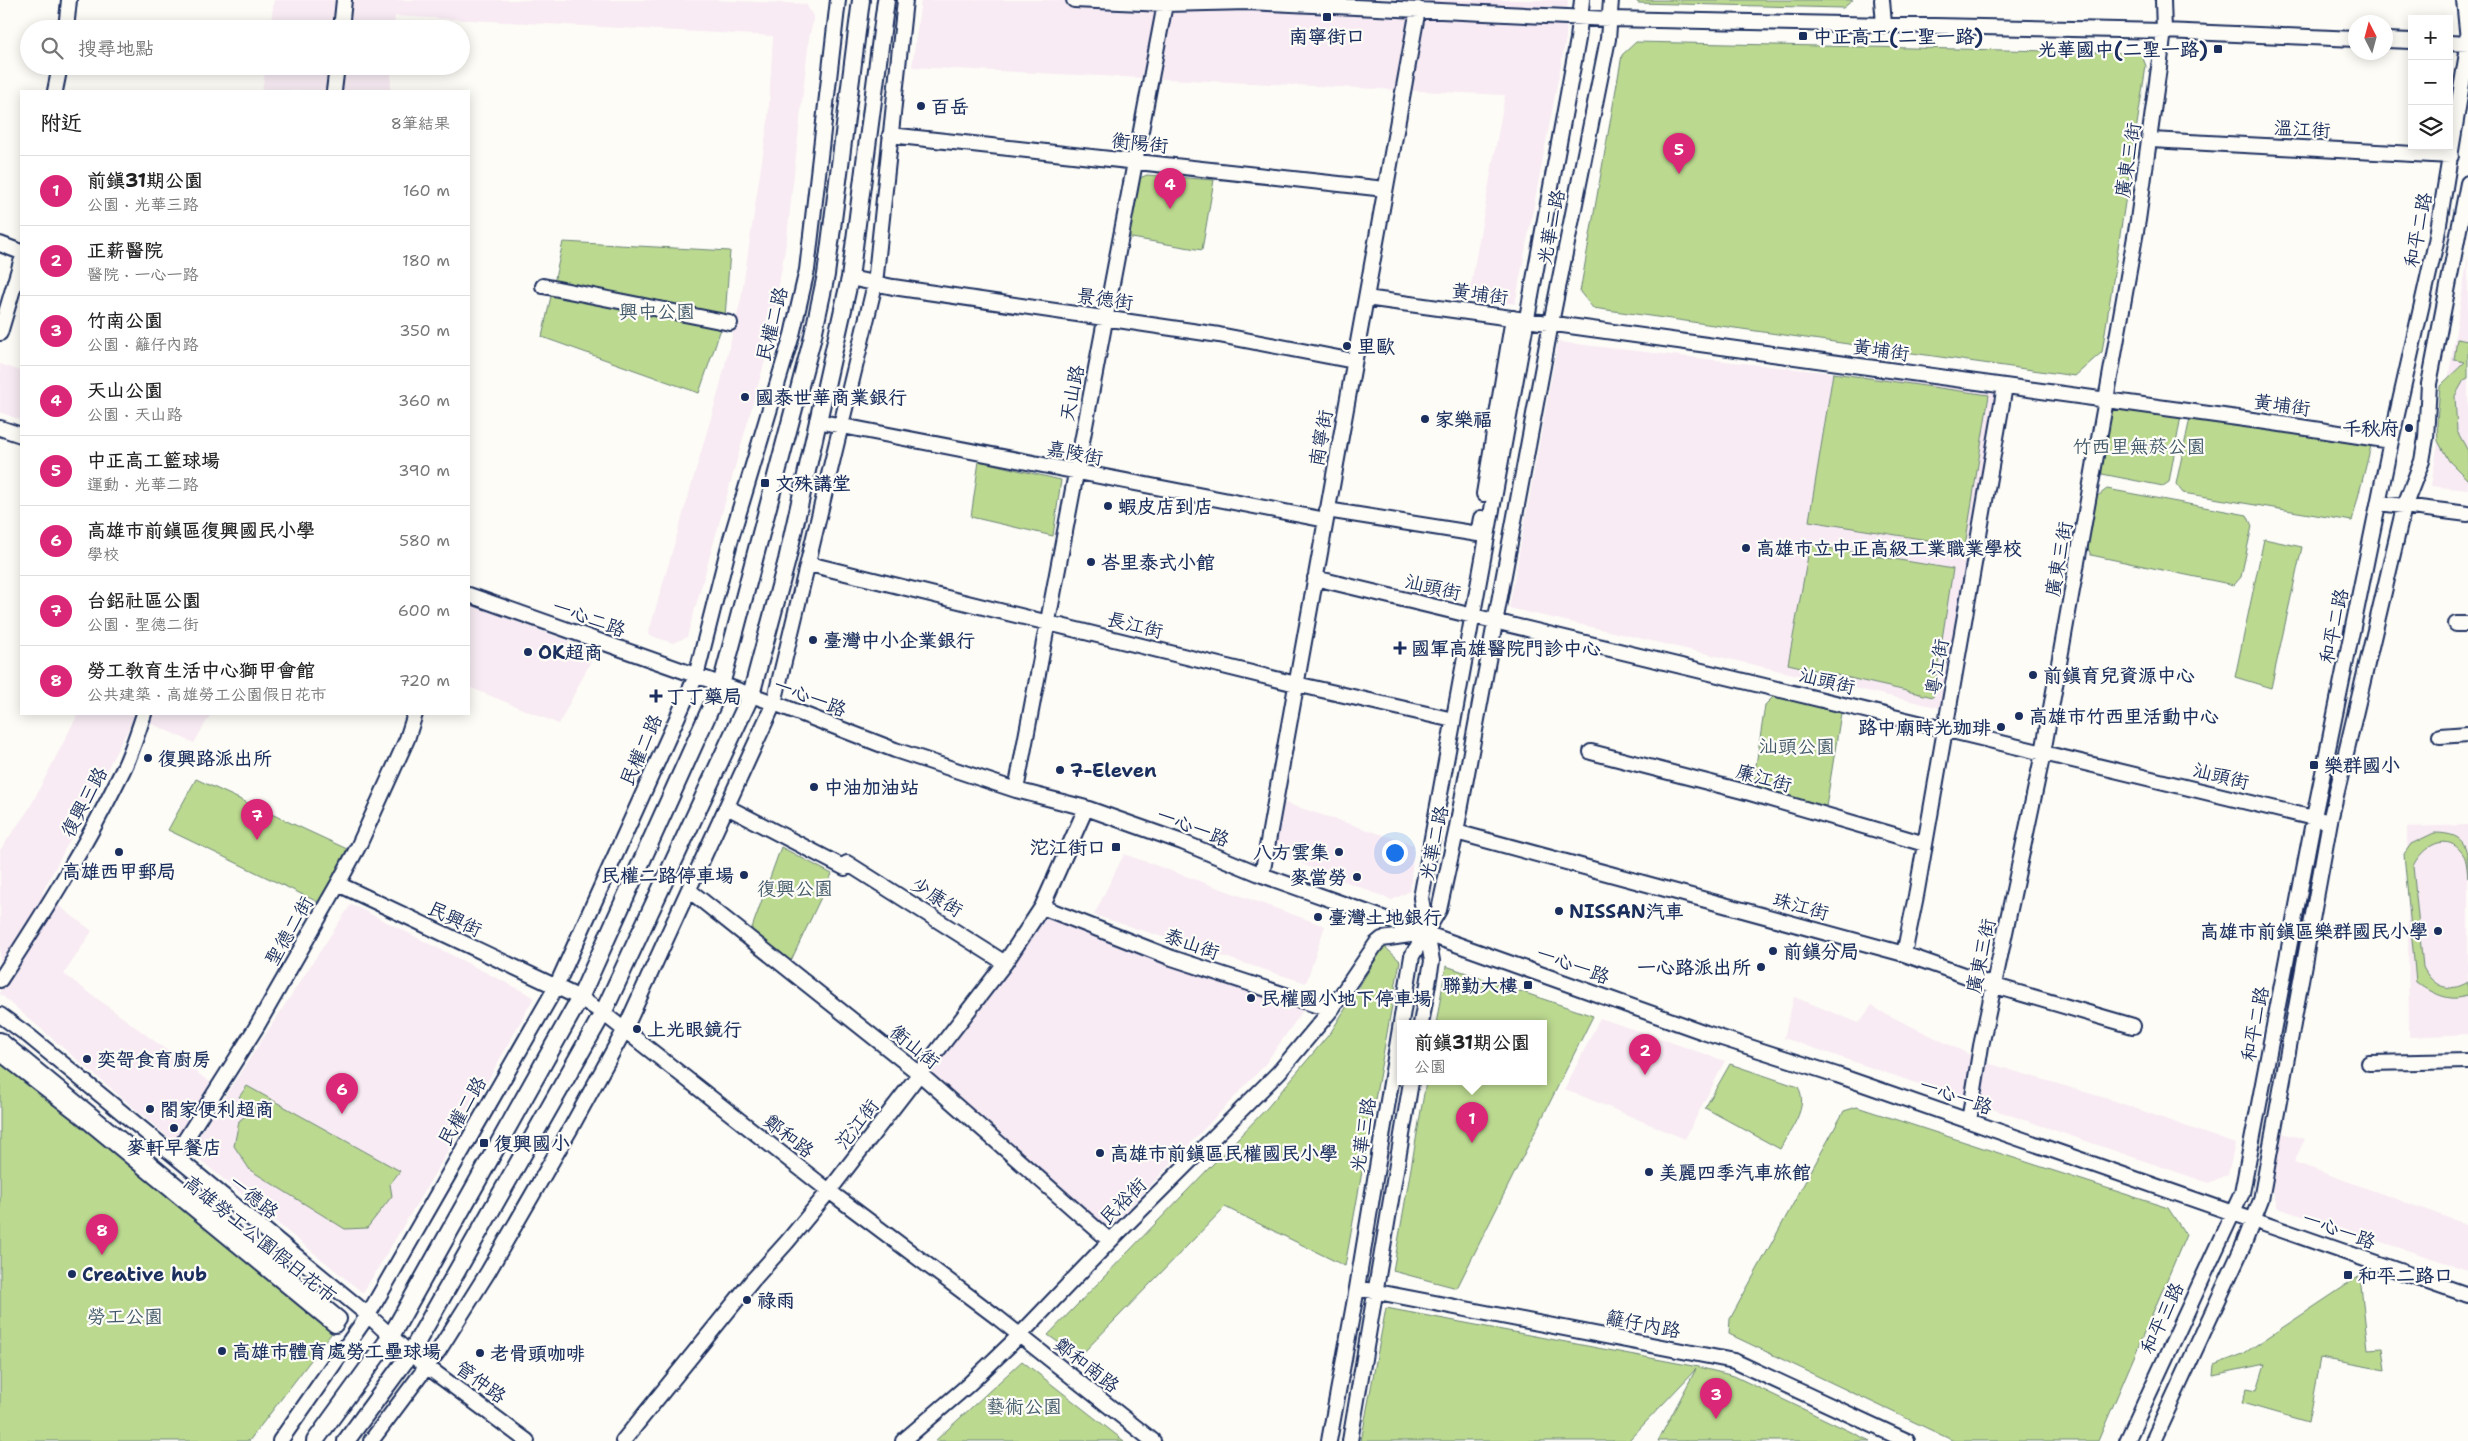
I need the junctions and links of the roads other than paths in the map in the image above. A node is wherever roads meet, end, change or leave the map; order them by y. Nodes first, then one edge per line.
1 (69, 0) edge
2 (344, 0) edge
3 (838, 0) edge
4 (861, 0) edge
5 (886, 0) edge
6 (905, 0) edge
7 (1074, 0) edge
8 (1582, 0) edge
9 (1611, 0) edge
10 (1882, 0) edge
11 (2163, 0) edge
12 (2464, 0) edge
13 (1248, 1) edge
14 (1165, 4) junction
15 (1418, 9) junction
16 (1582, 16) junction
17 (1610, 19) junction
18 (67, 20) edge
19 (342, 20) edge
20 (1884, 24) junction
21 (2164, 31) junction
22 (2348, 39) edge
23 (2393, 41) edge
24 (2408, 42) edge
25 (2453, 43) edge
26 (2468, 43) edge
27 (58, 75) edge
28 (336, 75) edge
29 (55, 90) edge
30 (334, 90) edge
31 (890, 134) junction
32 (2151, 140) junction
33 (2452, 156) junction
34 (1135, 161) junction
35 (2468, 183) edge
36 (1385, 189) junction
37 (2436, 242) junction
38 (0, 244) edge
39 (2456, 246) junction
40 (20, 252) edge
41 (20, 265) edge
42 (850, 278) junction
43 (875, 284) junction
44 (543, 286) dead end
45 (1366, 298) junction
46 (1106, 318) junction
47 (1519, 319) junction
48 (730, 323) dead end
49 (1551, 323) junction
50 (0, 333) edge
51 (1354, 361) junction
52 (2005, 386) junction
53 (2106, 400) junction
54 (818, 421) junction
55 (842, 426) junction
56 (0, 428) edge
57 (20, 436) edge
58 (2391, 441) junction
59 (1500, 457) junction
60 (1525, 461) junction
61 (1076, 472) junction
62 (2379, 503) junction
63 (2404, 507) junction
64 (2468, 514) edge
65 (1326, 515) junction
66 (1478, 534) junction
67 (809, 564) junction
68 (1315, 578) junction
69 (470, 595) edge
70 (1468, 615) junction
71 (1495, 621) junction
72 (1048, 623) junction
73 (696, 676) junction
74 (721, 684) junction
75 (1296, 684) junction
76 (751, 695) junction
77 (774, 703) junction
78 (144, 715) edge
79 (415, 715) edge
80 (1453, 720) junction
81 (1945, 729) junction
82 (2468, 734) edge
83 (2440, 736) dead end
84 (1591, 752) dead end
85 (2043, 753) junction
86 (1016, 790) junction
87 (727, 807) junction
88 (1086, 808) junction
89 (2314, 817) junction
90 (2330, 822) junction
91 (1456, 832) junction
92 (1925, 844) junction
93 (1262, 874) junction
94 (338, 884) junction
95 (690, 891) junction
96 (1042, 908) junction
97 (1427, 932) junction
98 (1904, 954) junction
99 (1005, 963) junction
100 (0, 980) edge
101 (1995, 986) junction
102 (556, 987) junction
103 (580, 998) junction
104 (1331, 1010) junction
105 (603, 1013) junction
106 (0, 1015) edge
107 (1401, 1020) edge
108 (1422, 1020) edge
109 (2133, 1026) dead end
110 (624, 1032) junction
111 (0, 1040) edge
112 (1397, 1047) edge
113 (0, 1053) edge
114 (2468, 1060) edge
115 (2369, 1064) dead end
116 (920, 1074) junction
117 (1410, 1085) edge
118 (1968, 1121) junction
119 (175, 1156) junction
120 (829, 1191) junction
121 (2233, 1212) junction
122 (2254, 1219) junction
123 (1110, 1241) junction
124 (1357, 1288) junction
125 (1375, 1292) junction
126 (2468, 1295) edge
127 (368, 1315) junction
128 (998, 1318) joint
129 (391, 1336) junction
130 (1019, 1336) junction
131 (410, 1354) junction
132 (428, 1368) junction
133 (280, 1441) edge
134 (315, 1441) edge
135 (346, 1441) edge
136 (371, 1441) edge
137 (527, 1441) edge
138 (624, 1441) edge
139 (903, 1441) edge
140 (1153, 1441) edge
141 (1330, 1441) edge
142 (1350, 1441) edge
143 (1907, 1441) edge
144 (2127, 1441) edge
145 (2153, 1441) edge

1 - 18 street
2 - 19 street
3 - 73 street, 民權二路
4 - 74 main road
5 - 42 main road
6 - 31 street
7 - 14 street
8 - 16 street, 光華二路
9 - 17 street, 光華二路
10 - 20 street
11 - 21 street, 廣東三街
12 - 26 street, 和平二路
13 - 14 street
13 - 15 street
14 - 34 street, 天山路
15 - 16 street
15 - 36 street, 南寧街
16 - 17 street
16 - 47 street, 光華二路
17 - 20 street
17 - 49 street, 光華二路
20 - 21 street
21 - 22 street
21 - 32 street, 廣東三街
23 - 24 street
25 - 26 street
26 - 33 street, 和平二路
27 - 29 street
28 - 30 street
31 - 34 street, 衡陽街
31 - 43 street
32 - 33 street, 溫江街
32 - 53 street, 廣東三街
33 - 37 street, 和平二路
34 - 36 street, 衡陽街
34 - 46 street, 天山路
35 - 39 street, 和平二路
36 - 45 street, 南寧街
37 - 39 street
37 - 58 street, 和平二路
38 - 40 street
39 - 63 street, 和平二路
41 - 50 street
42 - 43 street, 景德街
42 - 54 main road
43 - 46 street, 景德街
43 - 55 street
44 - 48 street
45 - 47 street, 黃埔街
45 - 51 street, 南寧街
46 - 51 street, 景德街
46 - 61 street, 天山路
47 - 49 street, 黃埔街
47 - 59 street, 光華二路
47 - 66 street
49 - 52 street, 黃埔街
49 - 60 street, 光華二路
51 - 65 street, 南寧街
52 - 53 street, 黃埔街
52 - 81 street, 粵江街
53 - 58 street, 黃埔街
53 - 85 street, 廣東三街
54 - 55 street, 嘉陵街
54 - 76 main road
55 - 61 street, 嘉陵街
55 - 67 street
56 - 57 street
58 - 62 street, 和平二路
59 - 60 street
59 - 70 street, 光華二路
60 - 71 street, 光華二路
61 - 65 street, 嘉陵街
61 - 72 street, 天山路
62 - 63 street
62 - 89 street, 和平二路
63 - 64 street
63 - 90 street, 和平二路
65 - 66 street, 嘉陵街
65 - 68 street, 南寧街
66 - 70 street
67 - 72 street, 長江街
67 - 77 street
68 - 70 street, 汕頭街
68 - 75 street, 南寧街
69 - 73 street, 一心二路
70 - 71 street, 汕頭街
70 - 80 street, 光華二路
71 - 81 street, 汕頭街
71 - 91 street, 光華二路
72 - 75 street, 長江街
72 - 86 street, 天山路
73 - 74 street, 一心一路
73 - 102 street, 民權二路
74 - 76 street, 一心一路
74 - 103 main road
75 - 80 street, 長江街
75 - 93 street, 南寧街
76 - 77 street, 一心一路
76 - 105 main road
77 - 86 street, 一心一路
77 - 87 street
78 - 100 street, 復興三路
79 - 94 street, 聖德二街
80 - 97 street, 光華二路
81 - 85 street, 汕頭街
81 - 92 street, 粵江街
82 - 83 street
84 - 92 street, 廉江街
85 - 89 street, 汕頭街
85 - 101 street, 廣東三街
86 - 88 street, 一心一路
87 - 95 street
87 - 99 street, 少康街
88 - 93 street, 一心一路
88 - 96 street, 沱江街
89 - 90 street, 汕頭街
89 - 121 street, 和平二路
90 - 122 street, 和平二路
91 - 97 street, 光華二路
91 - 98 street, 珠江街
92 - 98 street, 粵江街
93 - 97 street, 一心一路
94 - 102 street, 民興街
94 - 119 street, 聖德二街
95 - 110 street
95 - 116 street, 衡山街
96 - 99 street, 沱江街
96 - 104 street, 泰山街
97 - 104 street, 民裕街
97 - 107 street, 光華三路
97 - 108 street
97 - 118 street, 一心一路
98 - 101 street, 珠江街
99 - 116 street, 沱江街
101 - 109 street, 珠江街
101 - 118 street, 廣東三街
102 - 103 street, 鄭和路
102 - 127 street, 民權二路
103 - 105 street, 鄭和路
103 - 129 main road
104 - 123 street, 民裕街
105 - 110 street, 鄭和路
105 - 131 main road
106 - 119 street, 一德路
110 - 120 street, 鄭和路
110 - 132 street
111 - 113 street, 高雄勞工公園假日花市
112 - 124 street, 光華三路
114 - 115 street
116 - 120 street, 沱江街
116 - 123 street, 衡山街
117 - 125 street, 光華三路
118 - 121 street, 一心一路
119 - 127 street, 一德路
120 - 128 street, 鄭和路
120 - 138 street, 沱江街
121 - 122 street, 一心一路
121 - 144 street, 和平三路
122 - 126 street, 一心一路
122 - 145 street
123 - 130 street, 民裕街
124 - 125 street, 籬仔內路
124 - 141 street, 光華三路
125 - 142 street, 光華三路
125 - 143 street, 籬仔內路
127 - 129 street, 管仲路
127 - 133 street, 民權二路
128 - 130 street, 鄭和南路
129 - 131 street, 管仲路
129 - 134 main road
130 - 139 street, 民裕街
130 - 140 street, 鄭和南路
131 - 132 street, 管仲路
131 - 135 main road
132 - 136 street
132 - 137 street, 管仲路

